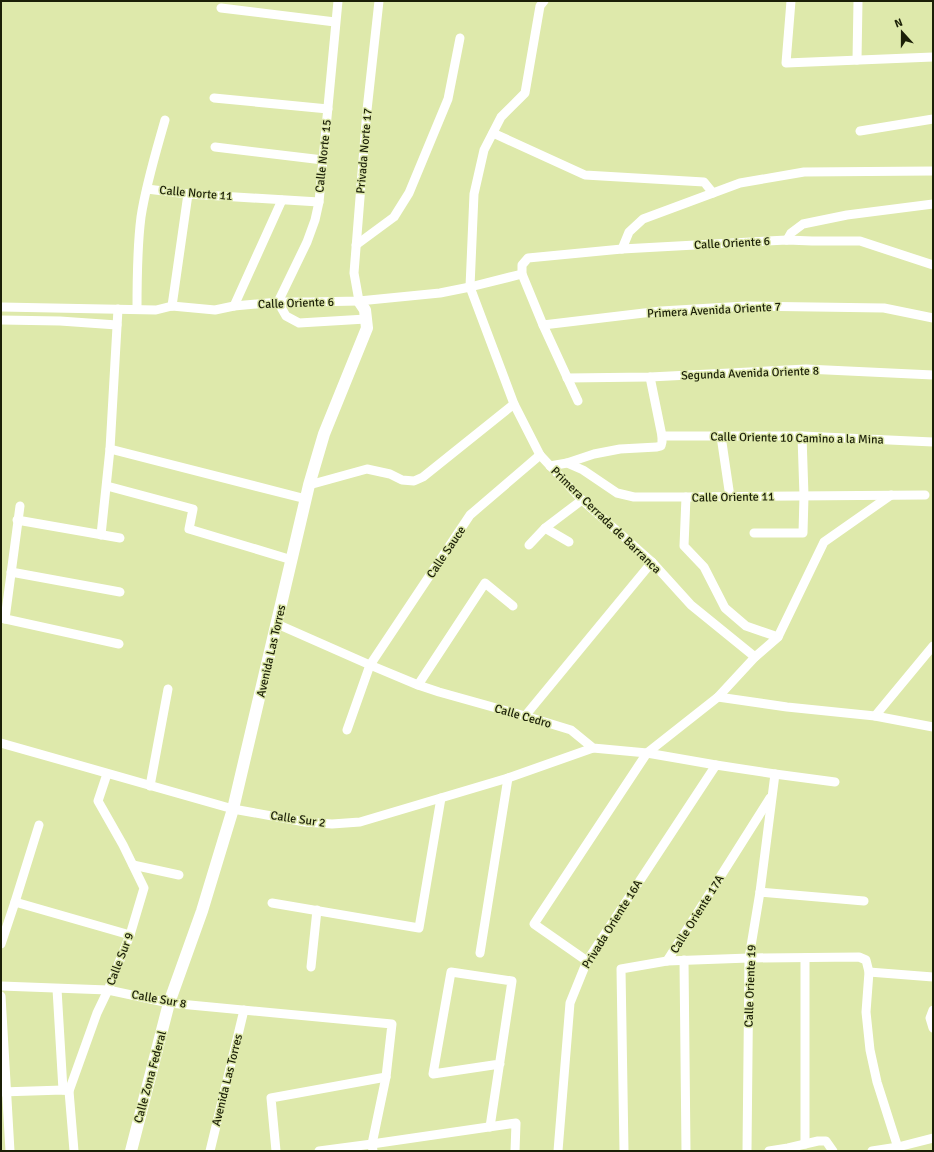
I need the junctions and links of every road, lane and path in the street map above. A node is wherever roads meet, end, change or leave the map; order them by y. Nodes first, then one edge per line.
1 (338, 1) edge
2 (379, 1) edge
3 (544, 1) edge
4 (791, 1) edge
5 (858, 1) edge
6 (221, 8) dead end
7 (335, 22) junction
8 (460, 38) dead end
9 (933, 57) edge
10 (857, 60) junction
11 (214, 98) dead end
12 (328, 109) junction
13 (933, 119) edge
14 (165, 120) dead end
15 (860, 131) dead end
16 (493, 133) junction
17 (215, 147) dead end
18 (323, 160) junction
19 (933, 171) edge
20 (147, 188) junction
21 (713, 193) junction
22 (188, 194) junction
23 (282, 200) junction
24 (319, 202) junction
25 (933, 204) edge
26 (787, 240) junction
27 (356, 245) junction
28 (622, 249) junction
29 (933, 265) edge
30 (522, 274) junction
31 (470, 287) junction
32 (359, 300) junction
33 (278, 302) junction
34 (172, 306) junction
35 (234, 306) junction
36 (1, 307) edge
37 (70, 308) junction
38 (118, 309) junction
39 (137, 309) junction
40 (933, 318) edge
41 (366, 319) junction
42 (1, 320) edge
43 (60, 321) junction
44 (118, 325) junction
45 (543, 325) junction
46 (933, 375) edge
47 (650, 377) junction
48 (567, 378) junction
49 (578, 401) dead end
50 (514, 404) junction
51 (662, 436) junction
52 (721, 436) junction
53 (802, 436) junction
54 (933, 442) edge
55 (110, 449) junction
56 (540, 455) junction
57 (567, 463) junction
58 (550, 466) junction
59 (309, 485) junction
60 (106, 486) junction
61 (891, 495) junction
62 (925, 495) dead end
63 (804, 496) junction
64 (686, 497) junction
65 (730, 497) junction
66 (306, 499) junction
67 (582, 500) junction
68 (20, 506) dead end
69 (17, 520) junction
70 (545, 528) junction
71 (754, 533) dead end
72 (101, 535) junction
73 (120, 538) dead end
74 (569, 542) dead end
75 (529, 545) dead end
76 (292, 560) junction
77 (652, 562) junction
78 (11, 572) junction
79 (120, 592) dead end
80 (513, 606) dead end
81 (3, 618) edge
82 (278, 624) junction
83 (778, 637) junction
84 (119, 644) dead end
85 (933, 646) edge
86 (755, 657) junction
87 (370, 665) junction
88 (418, 685) junction
89 (168, 689) dead end
90 (718, 697) junction
91 (525, 716) junction
92 (875, 716) junction
93 (933, 727) edge
94 (347, 730) dead end
95 (1, 743) edge
96 (593, 748) junction
97 (647, 753) junction
98 (716, 765) junction
99 (107, 774) junction
100 (775, 774) junction
101 (508, 778) junction
102 (835, 782) dead end
103 (150, 786) junction
104 (772, 795) junction
105 (441, 798) junction
106 (234, 809) junction
107 (39, 825) dead end
108 (133, 865) junction
109 (179, 875) dead end
110 (760, 892) junction
111 (864, 901) dead end
112 (15, 902) junction
113 (272, 902) dead end
114 (317, 910) junction
115 (130, 935) junction
116 (1, 944) edge
117 (480, 953) dead end
118 (749, 958) junction
119 (805, 958) junction
120 (684, 960) junction
121 (587, 961) junction
122 (667, 961) junction
123 (311, 968) dead end
124 (869, 972) junction
125 (933, 977) edge
126 (1, 986) edge
127 (57, 989) junction
128 (108, 990) junction
129 (1, 996) edge
130 (169, 1003) junction
131 (244, 1010) junction
132 (933, 1010) edge
133 (933, 1028) edge
134 (500, 1064) junction
135 (386, 1077) junction
136 (66, 1091) junction
137 (4, 1092) edge
138 (490, 1127) junction
139 (933, 1138) edge
140 (805, 1144) junction
141 (372, 1148) edge
142 (898, 1149) edge
143 (789, 1150) edge
144 (10, 1151) edge
145 (74, 1151) edge
146 (131, 1151) edge
147 (210, 1151) edge
148 (276, 1151) edge
149 (319, 1151) edge
150 (515, 1151) edge
151 (558, 1151) edge
152 (624, 1151) edge
153 (686, 1151) edge
154 (747, 1151) edge
155 (769, 1151) edge
156 (833, 1151) edge
157 (872, 1151) edge

1 - 7 street, Calle Norte 15
2 - 27 street, Privada Norte 17
3 - 16 street
4 - 10 street
5 - 10 street
6 - 7 street
7 - 12 street, Calle Norte 15
8 - 27 street
9 - 10 street
11 - 12 street
12 - 18 street, Calle Norte 15
13 - 15 street
14 - 20 street
16 - 21 street
16 - 31 street
17 - 18 street
18 - 24 street, Calle Norte 15
19 - 21 street
20 - 22 street, Calle Norte 11
20 - 39 street, Calle Norte 11
21 - 28 street
22 - 23 street, Calle Norte 11
22 - 34 street
23 - 24 street, Calle Norte 11
23 - 35 street
24 - 33 street, Calle Norte 15
25 - 26 street
26 - 28 street, Calle Oriente 6
26 - 29 street, Calle Oriente 6
27 - 32 street, Privada Norte 17
28 - 30 street, Calle Oriente 6
30 - 31 street, Calle Oriente 6
30 - 45 street
31 - 32 street, Calle Oriente 6
31 - 50 street, Primera Cerrada de Barranca
32 - 33 street, Calle Oriente 6
32 - 41 main road, Avenida Las Torres
33 - 35 street, Calle Oriente 6
33 - 41 street
34 - 35 street, Calle Oriente 6
34 - 39 street, Calle Oriente 6
36 - 37 street, Calle Oriente 6
37 - 38 street, Calle Oriente 6
37 - 43 street
38 - 39 street, Calle Oriente 6
38 - 44 street
40 - 45 street, Primera Avenida Oriente 7
41 - 59 main road, Avenida Las Torres
42 - 43 street
43 - 44 street
44 - 55 street
45 - 48 street
46 - 47 street, Segunda Avenida Oriente 8
47 - 48 street, Segunda Avenida Oriente 8
47 - 51 street
48 - 49 street
50 - 56 street, Primera Cerrada de Barranca
50 - 59 street
51 - 52 street, Calle Oriente 10 Camino a la Mina
51 - 57 street
52 - 53 street, Calle Oriente 10 Camino a la Mina
52 - 65 street
53 - 54 street, Calle Oriente 10 Camino a la Mina
53 - 63 street
55 - 60 street
55 - 66 street
56 - 58 street, Primera Cerrada de Barranca
56 - 87 street, Calle Sauce
57 - 58 street
57 - 64 street, Calle Oriente 11
58 - 67 street, Primera Cerrada de Barranca
59 - 66 main road, Avenida Las Torres
60 - 72 street
60 - 76 street
61 - 62 street, Calle Oriente 11
61 - 63 street, Calle Oriente 11
61 - 83 street
63 - 65 street, Calle Oriente 11
63 - 71 street
64 - 65 street, Calle Oriente 11
64 - 83 street
66 - 76 main road, Avenida Las Torres
67 - 70 street
67 - 77 street, Primera Cerrada de Barranca
68 - 69 street
69 - 72 street
69 - 78 street
70 - 74 street
70 - 75 street
72 - 73 street
76 - 82 main road, Avenida Las Torres
77 - 86 street, Primera Cerrada de Barranca
77 - 91 street
78 - 79 street
78 - 81 street
80 - 88 street
81 - 84 street
82 - 87 street, Calle Cedro
82 - 106 main road, Avenida Las Torres
83 - 86 street
85 - 92 street
86 - 90 street
87 - 88 street, Calle Cedro
87 - 94 street, Calle Sauce
88 - 91 street, Calle Cedro
89 - 103 street
90 - 92 street
90 - 97 street
91 - 96 street, Calle Cedro
92 - 93 street
95 - 99 street, Calle Sur 2
96 - 97 street
96 - 101 street, Calle Sur 2
97 - 98 street
97 - 121 street
98 - 100 street
98 - 121 street, Privada Oriente 16A
99 - 103 street, Calle Sur 2
99 - 108 street, Calle Sur 9
100 - 102 street
100 - 104 street, Calle Oriente 19
101 - 105 street, Calle Sur 2
101 - 117 street
103 - 106 street, Calle Sur 2
104 - 110 street, Calle Oriente 19
104 - 122 street, Calle Oriente 17A
105 - 106 street, Calle Sur 2
105 - 114 street
106 - 130 main road, Avenida Las Torres
107 - 112 street
108 - 109 street
108 - 115 street, Calle Sur 9
110 - 111 street
110 - 118 street, Calle Oriente 19
112 - 115 street
112 - 116 street
113 - 114 street
114 - 123 street
115 - 128 street, Calle Sur 9
118 - 119 street
118 - 120 street
118 - 154 street, Calle Oriente 19
119 - 124 street
119 - 140 street
120 - 122 street
120 - 153 street
121 - 151 street, Privada Oriente 16A
122 - 152 street, Calle Oriente 17A
124 - 125 street
124 - 142 street
126 - 127 street, Calle Sur 8
127 - 128 street, Calle Sur 8
127 - 136 street
128 - 130 street, Calle Sur 8
128 - 136 street, Calle Sur 9
129 - 137 street
130 - 131 street, Calle Sur 8
130 - 146 main road, Calle Zona Federal
131 - 135 street, Calle Sur 8
131 - 147 street, Avenida Las Torres
132 - 133 street
134 - 134 street
134 - 138 street
135 - 141 street
135 - 148 street
136 - 137 street
136 - 145 street, Calle Sur 9
137 - 144 street
138 - 141 street
138 - 150 street
139 - 142 street
140 - 143 street
140 - 156 street
141 - 149 street
142 - 157 street
143 - 155 street

